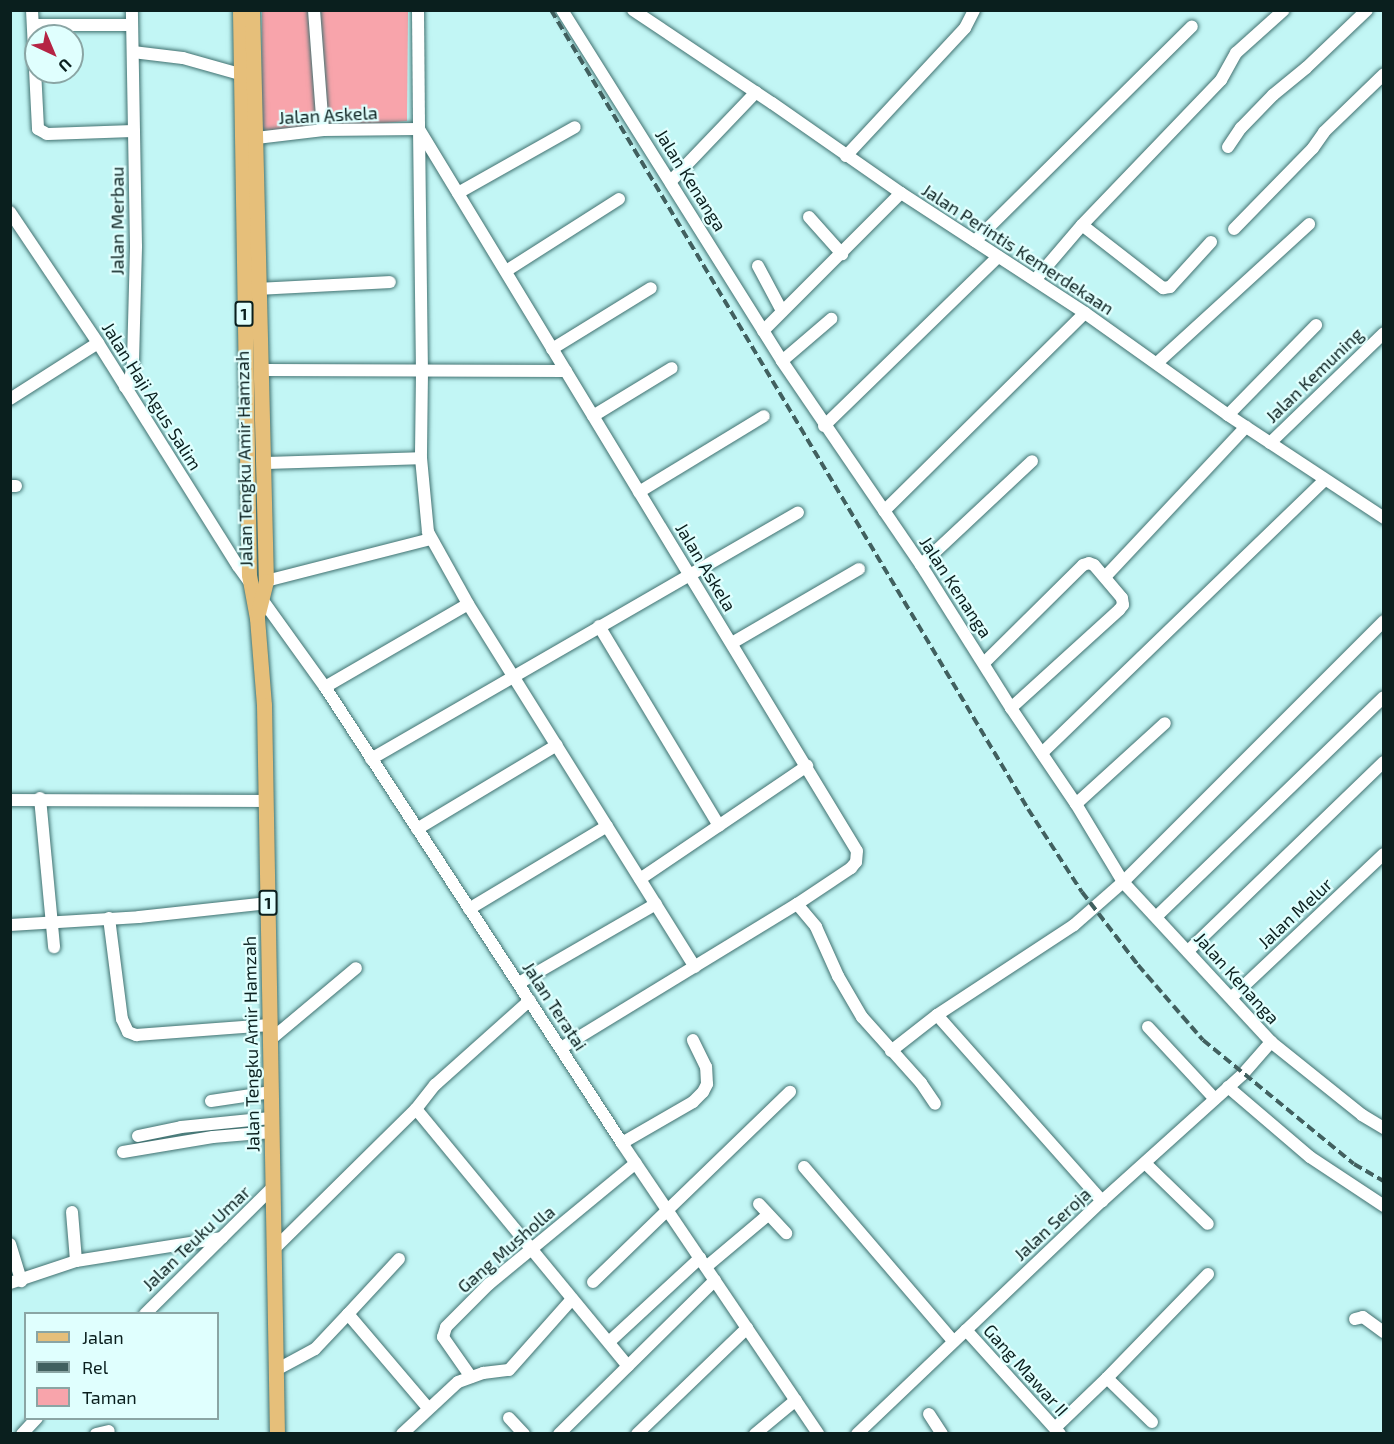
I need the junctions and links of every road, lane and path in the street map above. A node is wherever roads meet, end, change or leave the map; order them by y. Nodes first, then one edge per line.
1 (132, 10) edge
2 (240, 10) edge
3 (252, 10) edge
4 (314, 10) edge
5 (418, 10) edge
6 (562, 10) edge
7 (633, 10) edge
8 (974, 10) edge
9 (1284, 10) edge
10 (1367, 10) edge
11 (84, 25) edge
12 (132, 25) junction
13 (1192, 26) dead end
14 (133, 52) junction
15 (240, 74) junction
16 (1383, 74) edge
17 (36, 84) edge
18 (756, 92) junction
19 (575, 127) dead end
20 (418, 129) junction
21 (323, 130) junction
22 (134, 131) junction
23 (247, 139) junction
24 (1228, 147) dead end
25 (846, 156) junction
26 (671, 181) junction
27 (458, 193) junction
28 (901, 193) junction
29 (619, 199) dead end
30 (10, 212) edge
31 (808, 217) dead end
32 (1082, 225) junction
33 (1309, 225) dead end
34 (1234, 229) dead end
35 (975, 241) junction
36 (1211, 242) dead end
37 (842, 254) junction
38 (998, 257) junction
39 (758, 266) dead end
40 (506, 271) junction
41 (1035, 280) junction
42 (390, 282) dead end
43 (651, 288) dead end
44 (258, 289) junction
45 (782, 311) junction
46 (1085, 313) junction
47 (831, 319) dead end
48 (1316, 325) dead end
49 (764, 331) junction
50 (1383, 333) edge
51 (98, 343) junction
52 (552, 349) junction
53 (782, 361) junction
54 (1157, 363) junction
55 (672, 368) dead end
56 (262, 370) junction
57 (566, 371) junction
58 (422, 372) junction
59 (125, 387) junction
60 (12, 394) edge
61 (1228, 414) junction
62 (594, 416) junction
63 (764, 416) dead end
64 (824, 426) junction
65 (1246, 427) junction
66 (1270, 443) junction
67 (421, 458) junction
68 (1032, 461) dead end
69 (264, 463) junction
70 (1325, 480) junction
71 (639, 492) junction
72 (884, 511) junction
73 (798, 512) dead end
74 (1383, 518) edge
75 (430, 539) junction
76 (921, 565) junction
77 (859, 569) dead end
78 (689, 575) junction
79 (1105, 577) junction
80 (266, 581) junction
81 (251, 584) junction
82 (261, 599) junction
83 (468, 604) junction
84 (256, 618) junction
85 (1383, 621) edge
86 (599, 626) junction
87 (732, 643) junction
88 (984, 663) junction
89 (514, 675) junction
90 (325, 687) junction
91 (1383, 697) edge
92 (1011, 708) junction
93 (1165, 723) dead end
94 (557, 745) junction
95 (1042, 753) junction
96 (371, 759) junction
97 (1383, 762) edge
98 (807, 766) junction
99 (40, 798) junction
100 (10, 800) edge
101 (266, 801) junction
102 (1076, 804) junction
103 (607, 826) junction
104 (719, 826) junction
105 (417, 829) junction
106 (1383, 854) edge
107 (640, 879) junction
108 (1123, 882) junction
109 (268, 903) junction
110 (656, 904) junction
111 (797, 904) junction
112 (469, 909) junction
113 (1156, 916) junction
114 (109, 918) junction
115 (50, 921) junction
116 (10, 925) edge
117 (54, 947) dead end
118 (1188, 951) junction
119 (695, 967) junction
120 (356, 968) dead end
121 (519, 983) junction
122 (1232, 998) junction
123 (530, 1000) junction
124 (937, 1015) junction
125 (1148, 1028) dead end
126 (270, 1032) junction
127 (693, 1040) dead end
128 (1271, 1042) junction
129 (561, 1048) junction
130 (891, 1051) junction
131 (1228, 1087) junction
132 (271, 1092) junction
133 (790, 1092) dead end
134 (1215, 1100) junction
135 (212, 1101) dead end
136 (935, 1104) dead end
137 (416, 1109) junction
138 (272, 1125) junction
139 (1383, 1128) edge
140 (138, 1136) dead end
141 (622, 1143) junction
142 (123, 1152) dead end
143 (636, 1163) junction
144 (1146, 1164) junction
145 (804, 1167) dead end
146 (272, 1188) junction
147 (1102, 1202) junction
148 (759, 1204) dead end
149 (1383, 1206) edge
150 (667, 1209) junction
151 (72, 1212) dead end
152 (768, 1215) junction
153 (1208, 1224) dead end
154 (786, 1233) dead end
155 (222, 1238) junction
156 (10, 1244) edge
157 (533, 1248) junction
158 (273, 1250) junction
159 (399, 1259) dead end
160 (76, 1261) junction
161 (703, 1262) junction
162 (1208, 1274) dead end
163 (715, 1280) junction
164 (16, 1282) edge
165 (593, 1282) dead end
166 (572, 1299) junction
167 (147, 1312) edge
168 (348, 1314) junction
169 (1355, 1318) dead end
170 (747, 1328) junction
171 (966, 1330) junction
172 (1383, 1332) edge
173 (953, 1341) junction
174 (609, 1342) junction
175 (628, 1366) junction
176 (276, 1370) junction
177 (471, 1377) junction
178 (1107, 1378) junction
179 (796, 1400) junction
180 (428, 1408) junction
181 (929, 1414) dead end
182 (509, 1418) dead end
183 (37, 1420) edge
184 (1152, 1422) dead end
185 (1058, 1431) edge
186 (22, 1434) edge
187 (278, 1434) edge
188 (402, 1434) edge
189 (524, 1434) edge
190 (559, 1434) edge
191 (637, 1434) edge
192 (755, 1434) edge
193 (818, 1434) edge
194 (857, 1434) edge
195 (942, 1434) edge

1 - 12 street, Jalan Merbau
2 - 15 main road, Jalan Tengku Amir Hamzah / 1
3 - 23 main road, Jalan Tengku Amir Hamzah / 1
4 - 21 street
5 - 20 street
6 - 26 street, Jalan Kenanga
7 - 18 street, Jalan Perintis Kemerdekaan
8 - 25 street
9 - 32 street
10 - 24 street
11 - 12 street
12 - 14 street, Jalan Merbau
13 - 35 street
14 - 15 street
14 - 22 street, Jalan Merbau
15 - 23 main road, Jalan Tengku Amir Hamzah / 1
16 - 34 street
17 - 22 street
18 - 25 street, Jalan Perintis Kemerdekaan
18 - 26 street
19 - 27 street
20 - 21 street, Jalan Askela
20 - 27 street, Jalan Askela
20 - 58 street
21 - 23 street, Jalan Askela
22 - 59 street, Jalan Merbau
23 - 44 main road, Jalan Tengku Amir Hamzah / 1
23 - 81 main road, Jalan Tengku Amir Hamzah / 1
25 - 28 street, Jalan Perintis Kemerdekaan
26 - 49 street, Jalan Kenanga
27 - 40 street, Jalan Askela
28 - 35 street, Jalan Perintis Kemerdekaan
28 - 37 street
29 - 40 street
30 - 51 street, Jalan Haji Agus Salim
31 - 37 street
32 - 36 street
32 - 41 street
33 - 54 street
35 - 38 street, Jalan Perintis Kemerdekaan
37 - 45 street
38 - 41 street, Jalan Perintis Kemerdekaan
38 - 64 street
39 - 45 street
40 - 52 street, Jalan Askela
41 - 46 street, Jalan Perintis Kemerdekaan
42 - 44 street
43 - 52 street
44 - 56 main road, Jalan Tengku Amir Hamzah / 1
45 - 49 street
46 - 54 street, Jalan Perintis Kemerdekaan
46 - 72 street
47 - 53 street
48 - 61 street
49 - 53 street, Jalan Kenanga
50 - 66 street, Jalan Kemuning
51 - 59 street, Jalan Haji Agus Salim
51 - 60 street
52 - 57 street, Jalan Askela
53 - 64 street, Jalan Kenanga
54 - 61 street, Jalan Perintis Kemerdekaan
55 - 62 street
56 - 58 street
56 - 69 main road, Jalan Tengku Amir Hamzah / 1
57 - 58 street
57 - 62 street, Jalan Askela
58 - 67 street
59 - 81 street, Jalan Haji Agus Salim
61 - 65 street, Jalan Perintis Kemerdekaan
62 - 71 street, Jalan Askela
63 - 71 street
64 - 72 street, Jalan Kenanga
65 - 66 street, Jalan Perintis Kemerdekaan
65 - 79 street
66 - 70 street, Jalan Perintis Kemerdekaan
67 - 69 street
67 - 75 street
68 - 76 street
69 - 80 main road, Jalan Tengku Amir Hamzah / 1
70 - 74 street, Jalan Perintis Kemerdekaan
70 - 95 street
71 - 78 street, Jalan Askela
72 - 76 street, Jalan Kenanga
73 - 78 street
75 - 80 street
75 - 83 street
76 - 88 street, Jalan Kenanga
77 - 87 street
78 - 86 street
78 - 87 street, Jalan Askela
79 - 88 street
79 - 92 street
80 - 82 main road, Jalan Tengku Amir Hamzah / 1
81 - 82 street, Jalan Haji Agus Salim
81 - 84 main road, Jalan Tengku Amir Hamzah / 1
82 - 84 main road, Jalan Tengku Amir Hamzah / 1
82 - 90 street, Jalan Teratai
83 - 89 street
83 - 90 street
84 - 101 main road, Jalan Tengku Amir Hamzah / 1
85 - 108 street
86 - 89 street
86 - 104 street
87 - 98 street, Jalan Askela
88 - 92 street, Jalan Kenanga
89 - 94 street
89 - 96 street
90 - 96 street, Jalan Teratai
91 - 113 street
92 - 95 street, Jalan Kenanga
93 - 102 street
94 - 103 street
94 - 105 street
95 - 102 street, Jalan Kenanga
96 - 105 street, Jalan Teratai
97 - 118 street
98 - 104 street
98 - 111 street, Jalan Askela
99 - 100 street
99 - 101 street
99 - 115 street
101 - 109 main road, Jalan Tengku Amir Hamzah / 1
102 - 108 street, Jalan Kenanga
103 - 107 street
103 - 112 street
104 - 107 street
105 - 112 street, Jalan Teratai
106 - 122 street, Jalan Melur
107 - 110 street
108 - 113 street, Jalan Kenanga
108 - 124 street
109 - 114 street
109 - 126 main road, Jalan Tengku Amir Hamzah / 1
110 - 119 street
110 - 121 street
111 - 119 street, Jalan Askela
111 - 130 street
112 - 121 street, Jalan Teratai
113 - 118 street, Jalan Kenanga
114 - 115 street
114 - 126 street
115 - 116 street
115 - 117 street
118 - 122 street, Jalan Kenanga
119 - 129 street, Jalan Askela
120 - 126 street
121 - 123 street, Jalan Teratai
122 - 128 street, Jalan Kenanga
123 - 129 street, Jalan Teratai
123 - 137 street
124 - 130 street
124 - 147 street
125 - 134 street
126 - 132 main road, Jalan Tengku Amir Hamzah / 1
127 - 141 street
128 - 131 street, Jalan Seroja
128 - 139 street, Jalan Kenanga
129 - 141 street, Jalan Teratai
130 - 136 street
131 - 134 street, Jalan Seroja
131 - 149 street
132 - 135 street
132 - 138 main road, Jalan Tengku Amir Hamzah / 1
133 - 150 street
134 - 144 street, Jalan Seroja
137 - 157 street
137 - 158 street
138 - 140 street
138 - 142 street
138 - 146 main road, Jalan Tengku Amir Hamzah / 1
141 - 143 street, Jalan Teratai
143 - 150 street, Jalan Teratai
143 - 157 street, Gang Musholla
144 - 147 street, Jalan Seroja
144 - 153 street
145 - 173 street
146 - 155 street, Jalan Teuku Umar
146 - 158 main road, Jalan Tengku Amir Hamzah / 1
147 - 171 street, Jalan Seroja
148 - 152 street
150 - 161 street, Jalan Teratai
150 - 165 street
151 - 160 street
152 - 154 street
152 - 161 street
155 - 160 street
155 - 167 street, Jalan Teuku Umar
156 - 164 street
157 - 166 street
157 - 177 street, Gang Musholla
158 - 176 main road, Jalan Tengku Amir Hamzah / 1
159 - 168 street
160 - 164 street
161 - 163 street, Jalan Teratai
161 - 174 street
162 - 178 street
163 - 170 street, Jalan Teratai
163 - 175 street
166 - 174 street
166 - 177 street
168 - 176 street
168 - 180 street
169 - 172 street
170 - 179 street, Jalan Teratai
170 - 191 street
171 - 173 street, Jalan Seroja
171 - 185 street, Gang Mawar II
173 - 194 street, Jalan Seroja
174 - 175 street
175 - 190 street
176 - 187 main road, Jalan Tengku Amir Hamzah / 1
177 - 180 street
178 - 184 street
178 - 185 street
179 - 192 street
179 - 193 street, Jalan Teratai
180 - 188 street
181 - 195 street
182 - 189 street
183 - 186 street

